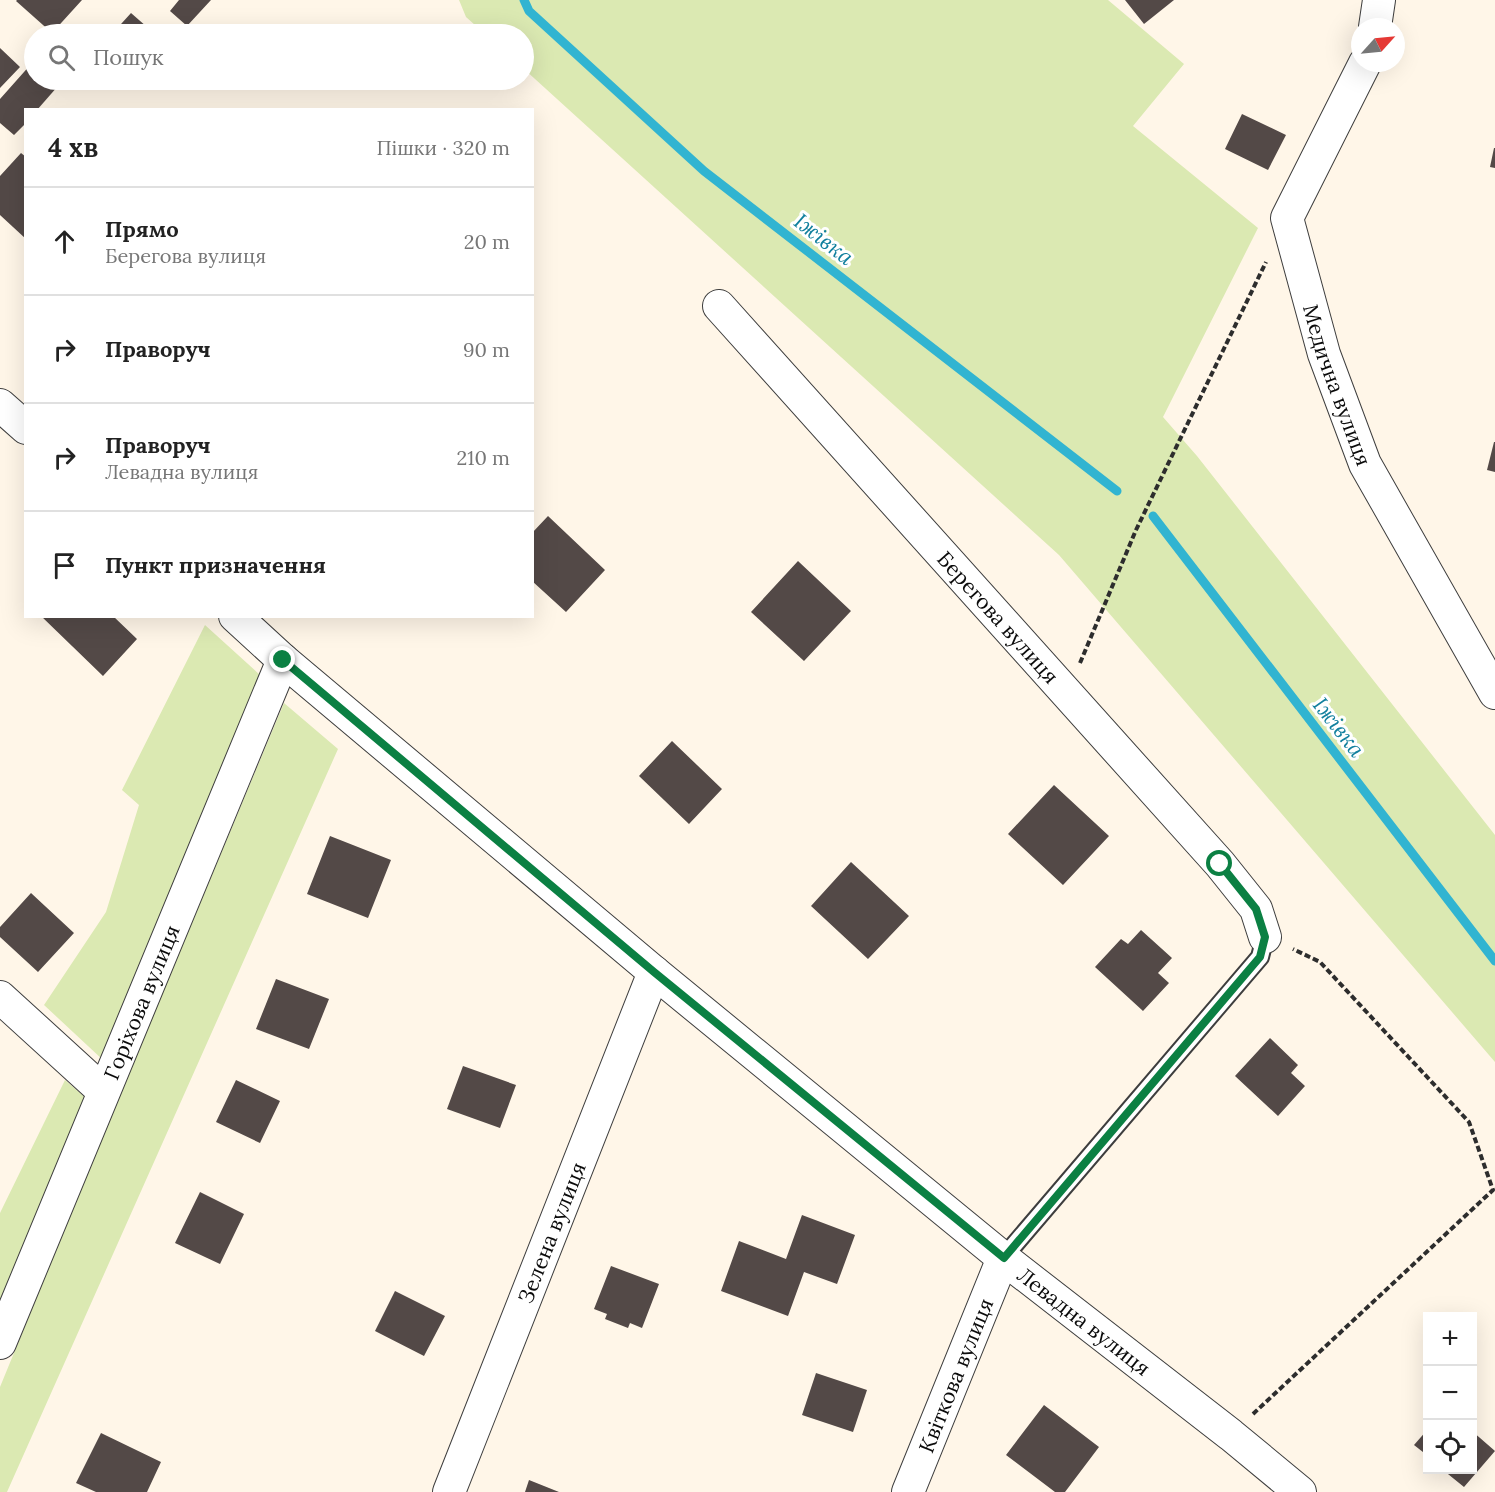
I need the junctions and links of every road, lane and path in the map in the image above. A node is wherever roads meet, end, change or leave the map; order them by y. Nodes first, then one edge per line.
1 (1379, 0) edge
2 (1376, 18) edge
3 (1360, 72) edge
4 (1266, 261) dead end
5 (719, 306) dead end
6 (0, 405) edge
7 (24, 426) edge
8 (237, 618) edge
9 (283, 660) junction
10 (1067, 693) junction
11 (1495, 693) edge
12 (1265, 937) junction
13 (654, 972) junction
14 (0, 997) edge
15 (104, 1091) junction
16 (1494, 1191) edge
17 (1004, 1258) junction
18 (0, 1343) edge
19 (1231, 1435) junction
20 (450, 1492) edge
21 (908, 1492) edge
22 (1300, 1492) edge

1 - 2 street
3 - 11 street, Медична вулиця
4 - 10 path
5 - 10 street, Берегова вулиця
6 - 7 street
8 - 9 street, Левадна вулиця
9 - 13 street, Левадна вулиця
9 - 15 street, Горіхова вулиця
10 - 12 street, Берегова вулиця
12 - 16 path
12 - 17 lane
13 - 17 street, Левадна вулиця
13 - 20 street, Зелена вулиця
14 - 15 street
15 - 18 street, Горіхова вулиця
16 - 19 path
17 - 19 street, Левадна вулиця
17 - 21 street, Квіткова вулиця
19 - 22 street, Левадна вулиця

